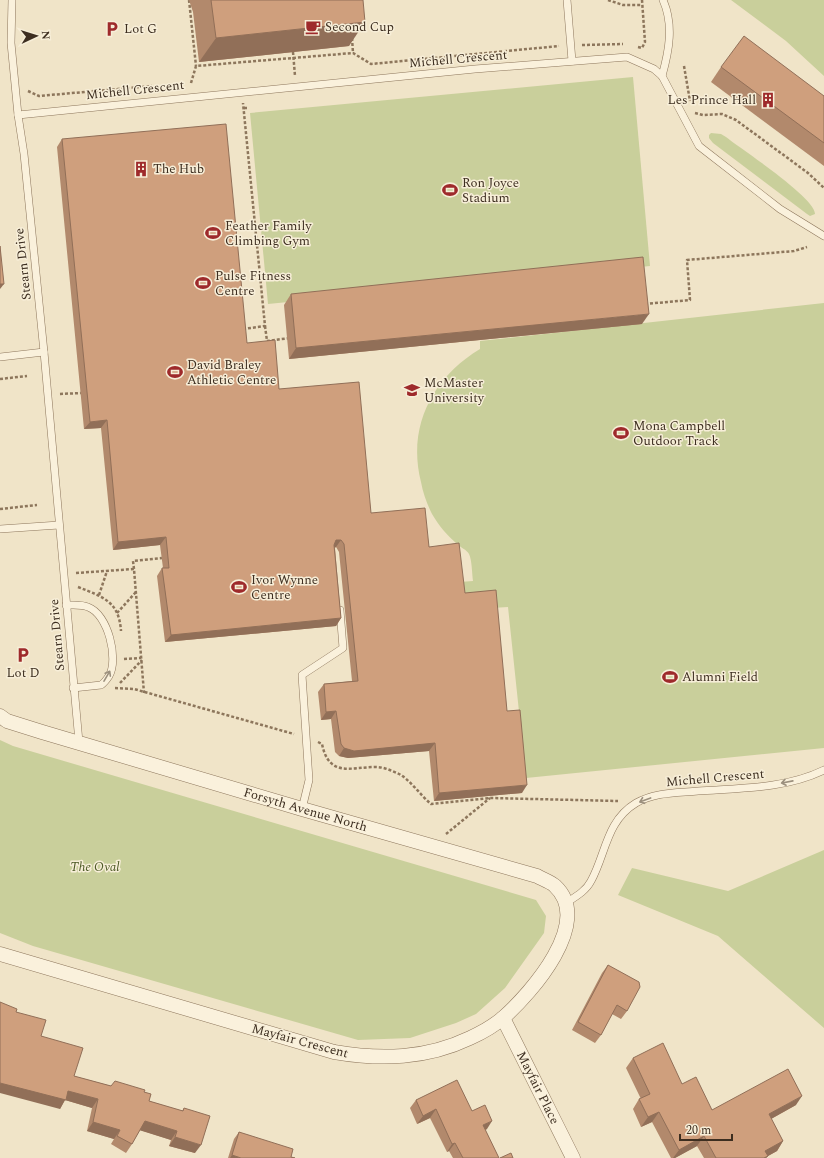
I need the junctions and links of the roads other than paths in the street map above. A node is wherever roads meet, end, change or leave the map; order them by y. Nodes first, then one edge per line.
1 (12, 0) edge
2 (567, 0) edge
3 (663, 0) edge
4 (572, 61) junction
5 (662, 76) junction
6 (18, 115) junction
7 (824, 236) edge
8 (44, 352) junction
9 (0, 357) edge
10 (59, 525) junction
11 (0, 530) edge
12 (339, 604) edge
13 (66, 605) junction
14 (73, 688) junction
15 (0, 716) edge
16 (79, 742) junction
17 (824, 770) edge
18 (302, 810) junction
19 (566, 903) junction
20 (563, 940) joint
21 (0, 954) edge
22 (503, 1018) junction
23 (573, 1158) edge

1 - 6 lane, Stearn Drive
2 - 4 lane
3 - 5 lane
4 - 5 lane, Michell Crescent
4 - 6 lane, Michell Crescent
5 - 7 lane, Michell Crescent
6 - 8 lane, Stearn Drive
8 - 9 lane
8 - 10 lane, Stearn Drive
10 - 11 lane
10 - 13 lane, Stearn Drive
12 - 18 lane
13 - 14 lane, Stearn Drive
14 -> 13 lane
14 - 16 lane, Stearn Drive
15 - 16 street, Forsyth Avenue North
16 - 18 street, Forsyth Avenue North
17 -> 19 lane, Michell Crescent
18 - 19 street, Forsyth Avenue North
19 - 20 street, Forsyth Avenue North
20 - 22 street, Mayfair Crescent
21 - 22 street, Mayfair Crescent
22 - 23 street, Mayfair Place

